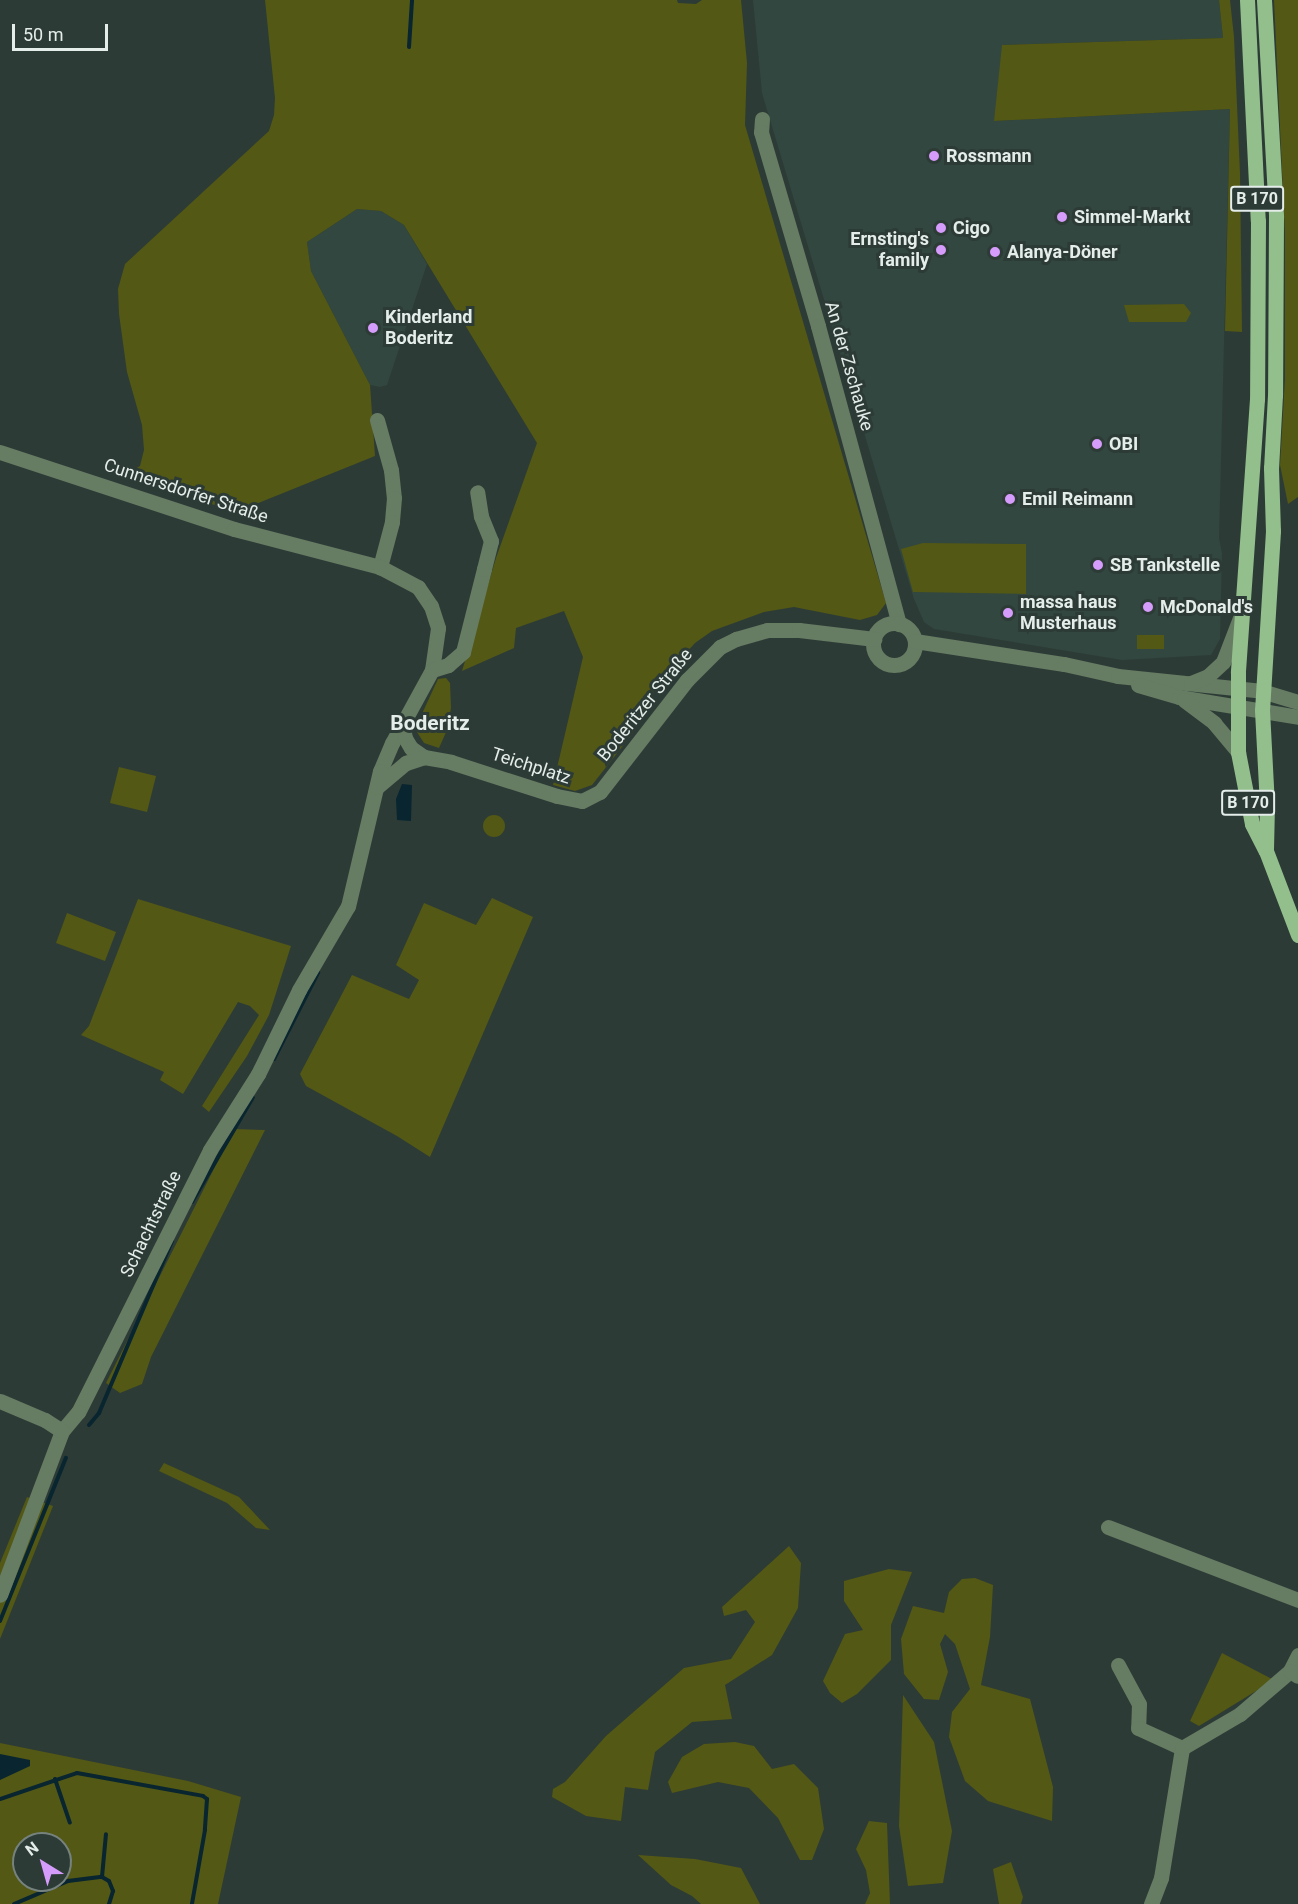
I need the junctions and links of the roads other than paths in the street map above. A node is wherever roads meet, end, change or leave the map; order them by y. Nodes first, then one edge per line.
1 (1247, 0) edge
2 (1264, 0) edge
3 (762, 119) dead end
4 (377, 420) dead end
5 (0, 452) edge
6 (477, 492) dead end
7 (380, 567) junction
8 (1243, 609) junction
9 (899, 624) junction
10 (874, 639) junction
11 (915, 641) junction
12 (432, 670) junction
13 (1184, 690) junction
14 (1239, 690) junction
15 (1263, 691) junction
16 (1298, 702) edge
17 (1239, 707) junction
18 (1262, 710) junction
19 (1298, 717) edge
20 (403, 726) junction
21 (1238, 752) junction
22 (424, 757) junction
23 (377, 787) junction
24 (592, 798) joint
25 (1266, 851) junction
26 (1298, 935) edge
27 (0, 1401) edge
28 (62, 1431) junction
29 (1108, 1527) dead end
30 (0, 1595) edge
31 (1298, 1599) edge
32 (1298, 1655) edge
33 (1118, 1665) dead end
34 (1294, 1673) edge
35 (1182, 1748) junction
36 (1151, 1904) edge

1 - 8 main road, B 170
2 - 15 main road, B 170
3 - 9 street, An der Zschauke
4 - 7 street
5 - 7 street, Cunnersdorfer Straße
6 - 12 street
7 - 12 street
8 - 13 street
8 - 14 main road, B 170
9 - 10 street
9 - 11 street
10 - 11 street
10 - 24 street, Boderitzer Straße
11 - 13 street
12 - 20 street
13 - 14 street
13 - 17 street
13 - 21 street
14 - 15 street
14 - 17 main road, B 170
15 - 16 street
15 - 18 main road, B 170
17 - 18 street
17 - 21 main road, B 170
18 - 19 street
18 - 25 main road, B 170
20 - 22 street
20 - 23 street
21 - 25 main road, B 170
22 - 23 street
22 - 24 street, Teichplatz
23 - 28 street, Schachtstraße
25 - 26 main road, B 170
27 - 28 street
28 - 30 street, Schachtstraße
29 - 31 street
32 - 34 street
33 - 35 street
34 - 35 street
35 - 36 street

